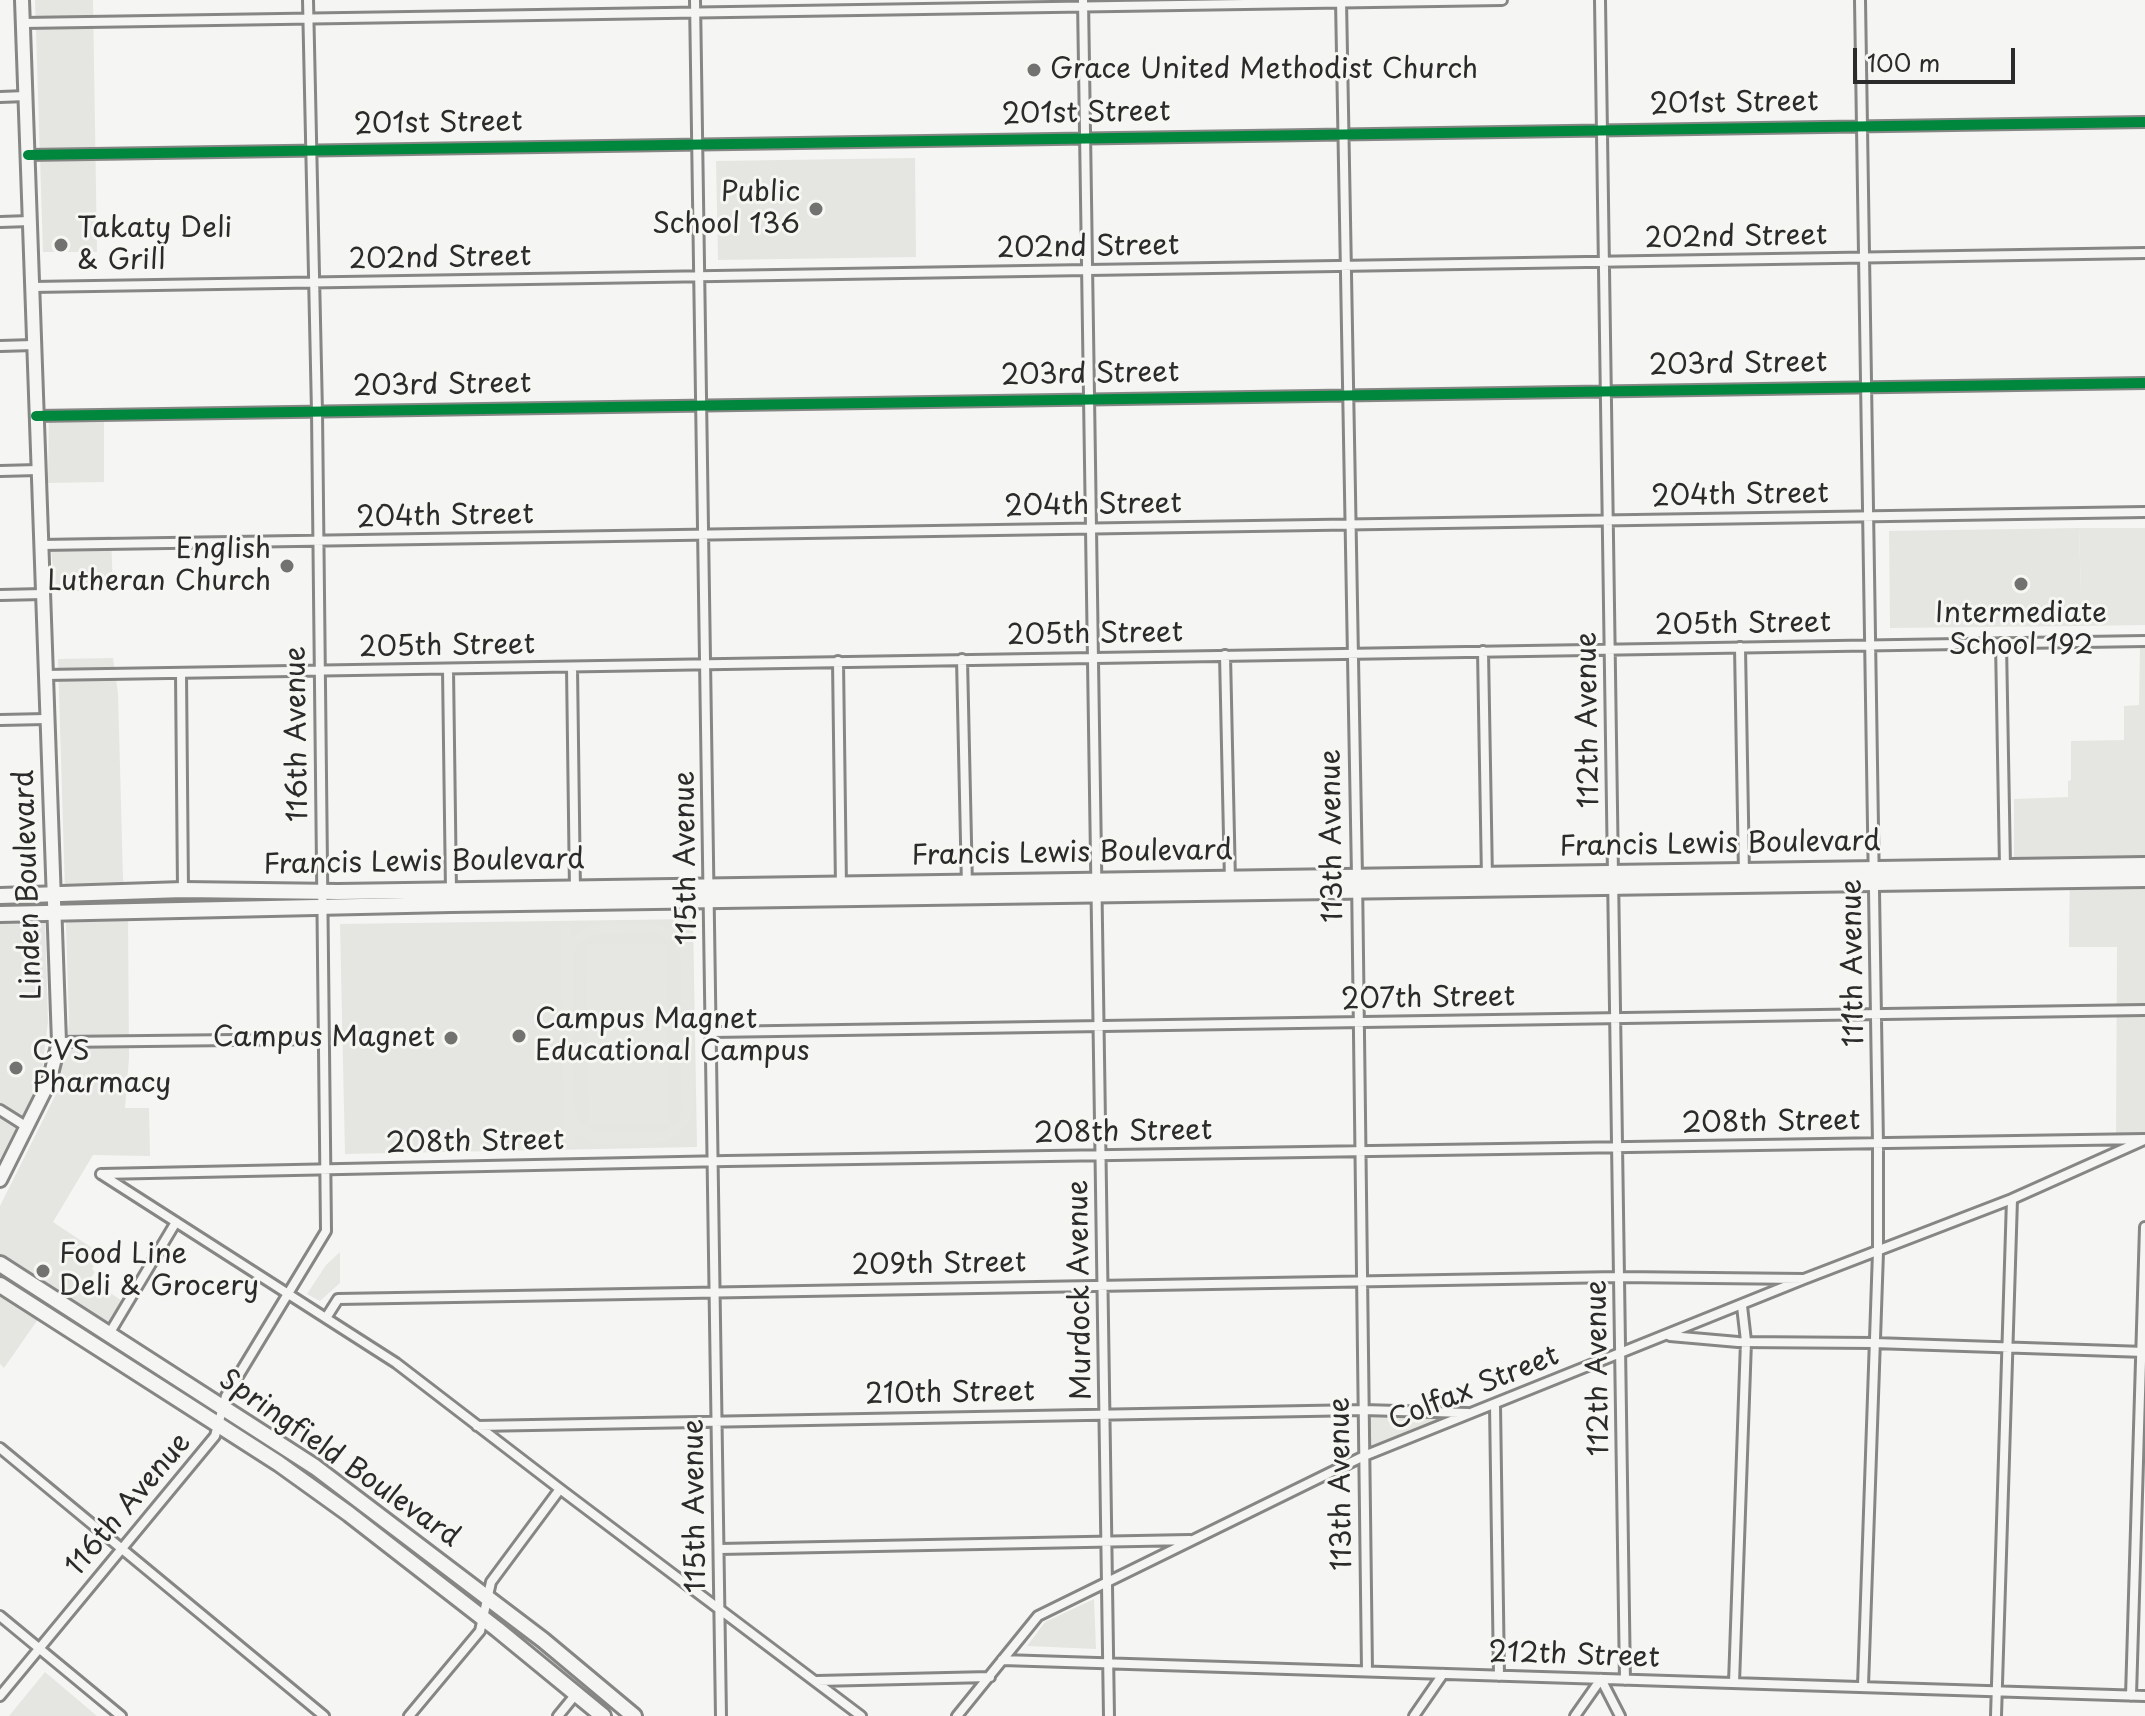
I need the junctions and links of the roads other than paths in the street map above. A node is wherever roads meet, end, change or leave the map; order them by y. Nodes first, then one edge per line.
1 (22, 0) edge
2 (308, 0) edge
3 (695, 0) edge
4 (1502, 0) edge
5 (1600, 0) edge
6 (1860, 0) edge
7 (1341, 1) edge
8 (1084, 3) edge
9 (695, 12) junction
10 (308, 18) junction
11 (23, 23) junction
12 (26, 96) junction
13 (0, 97) edge
14 (2145, 122) edge
15 (1862, 126) junction
16 (1602, 130) junction
17 (1344, 134) junction
18 (1086, 138) junction
19 (698, 144) junction
20 (310, 150) junction
21 (28, 155) junction
22 (30, 221) junction
23 (0, 222) edge
24 (2145, 253) edge
25 (1865, 258) junction
26 (1604, 262) junction
27 (1345, 266) junction
28 (1087, 270) junction
29 (700, 276) junction
30 (313, 283) junction
31 (32, 287) junction
32 (34, 345) junction
33 (0, 346) edge
34 (2145, 383) edge
35 (1866, 387) junction
36 (1606, 391) junction
37 (1348, 395) junction
38 (1089, 399) junction
39 (702, 405) junction
40 (317, 412) junction
41 (36, 416) junction
42 (38, 470) junction
43 (0, 471) edge
44 (2145, 512) edge
45 (1869, 516) junction
46 (1608, 520) junction
47 (1350, 524) junction
48 (1091, 528) junction
49 (704, 535) junction
50 (318, 541) junction
51 (41, 545) junction
52 (43, 594) junction
53 (0, 595) edge
54 (2145, 641) edge
55 (2001, 643) junction
56 (1870, 645) junction
57 (1740, 647) junction
58 (1610, 649) junction
59 (1483, 651) junction
60 (1352, 653) junction
61 (1225, 655) junction
62 (1093, 657) junction
63 (962, 659) junction
64 (838, 661) junction
65 (706, 664) junction
66 (572, 667) junction
67 (448, 669) junction
68 (318, 671) junction
69 (181, 673) junction
70 (45, 675) junction
71 (46, 719) junction
72 (0, 720) edge
73 (2145, 865) edge
74 (2005, 867) junction
75 (1875, 875) junction
76 (1744, 877) junction
77 (1230, 878) junction
78 (1097, 879) junction
79 (1613, 879) junction
80 (2145, 879) edge
81 (1487, 882) junction
82 (709, 884) junction
83 (1357, 884) junction
84 (183, 890) junction
85 (841, 890) junction
86 (967, 890) junction
87 (54, 894) junction
88 (575, 894) junction
89 (1230, 894) junction
90 (1097, 895) junction
91 (0, 896) edge
92 (451, 896) junction
93 (323, 899) junction
94 (710, 900) junction
95 (0, 914) edge
96 (55, 914) junction
97 (2145, 1010) edge
98 (1876, 1014) junction
99 (1615, 1019) junction
100 (1358, 1022) junction
101 (1099, 1027) junction
102 (712, 1032) junction
103 (324, 1039) junction
104 (59, 1042) junction
105 (0, 1110) edge
106 (27, 1127) junction
107 (2145, 1140) edge
108 (1878, 1144) junction
109 (1617, 1147) junction
110 (1360, 1152) junction
111 (1101, 1156) junction
112 (713, 1161) junction
113 (326, 1168) junction
114 (0, 1180) edge
115 (2012, 1199) junction
116 (176, 1222) junction
117 (2145, 1227) edge
118 (1878, 1252) junction
119 (0, 1264) edge
120 (1619, 1277) junction
121 (1804, 1279) junction
122 (1361, 1281) junction
123 (0, 1285) edge
124 (1103, 1285) junction
125 (715, 1291) junction
126 (288, 1293) junction
127 (1742, 1306) junction
128 (326, 1318) junction
129 (109, 1334) junction
130 (1665, 1336) junction
131 (1746, 1341) junction
132 (1874, 1343) junction
133 (2007, 1348) junction
134 (2143, 1352) edge
135 (1621, 1354) junction
136 (1495, 1405) junction
137 (223, 1408) junction
138 (1363, 1410) junction
139 (1472, 1413) junction
140 (1105, 1414) junction
141 (717, 1420) junction
142 (218, 1425) junction
143 (477, 1426) junction
144 (0, 1448) edge
145 (1364, 1456) junction
146 (560, 1489) junction
147 (1194, 1540) junction
148 (1106, 1543) junction
149 (122, 1549) junction
150 (719, 1549) junction
151 (1106, 1582) junction
152 (486, 1595) junction
153 (720, 1611) junction
154 (0, 1616) edge
155 (482, 1617) junction
156 (39, 1648) junction
157 (1002, 1660) junction
158 (1108, 1663) junction
159 (1367, 1671) junction
160 (1443, 1674) junction
161 (1499, 1676) junction
162 (990, 1677) junction
163 (1601, 1679) junction
164 (1625, 1680) junction
165 (817, 1681) junction
166 (1734, 1683) junction
167 (1863, 1686) junction
168 (1997, 1691) junction
169 (576, 1694) junction
170 (0, 1696) edge
171 (2131, 1696) junction
172 (2145, 1696) edge
173 (121, 1716) edge
174 (324, 1716) edge
175 (409, 1716) edge
176 (558, 1716) edge
177 (603, 1716) edge
178 (634, 1716) edge
179 (721, 1716) edge
180 (861, 1716) edge
181 (957, 1716) edge
182 (1109, 1716) edge
183 (1414, 1716) edge
184 (1575, 1716) edge
185 (1620, 1716) edge
186 (1996, 1716) edge

1 - 11 main road, Linden Boulevard
2 - 10 street, 116th Avenue
3 - 9 street, 115th Avenue
4 - 7 street
5 - 16 street, 112th Avenue
6 - 15 street, 111th Avenue
7 - 8 street
7 - 17 street, 113th Avenue
8 - 9 street
8 - 18 street, Murdock Avenue
9 - 10 street
9 - 19 street, 115th Avenue
10 - 11 street
10 - 20 street, 116th Avenue
11 - 12 main road, Linden Boulevard
12 - 13 street
12 - 21 main road, Linden Boulevard
14 - 15 street, 201st Street
15 - 16 street, 201st Street
15 - 25 street, 111th Avenue
16 - 17 street, 201st Street
16 - 26 street, 112th Avenue
17 - 18 street, 201st Street
17 - 27 street, 113th Avenue
18 - 19 street, 201st Street
18 - 28 street, Murdock Avenue
19 - 20 street, 201st Street
19 - 29 street, 115th Avenue
20 - 21 street, 201st Street
20 - 30 street, 116th Avenue
21 - 22 main road, Linden Boulevard
22 - 23 street
22 - 31 main road, Linden Boulevard
24 - 25 street, 202nd Street
25 - 26 street, 202nd Street
25 - 35 street, 111th Avenue
26 - 27 street, 202nd Street
26 - 36 street, 112th Avenue
27 - 28 street, 202nd Street
27 - 37 street, 113th Avenue
28 - 29 street, 202nd Street
28 - 38 street, Murdock Avenue
29 - 30 street, 202nd Street
29 - 39 street, 115th Avenue
30 - 31 street, 202nd Street
30 - 40 street, 116th Avenue
31 - 32 main road, Linden Boulevard
32 - 33 street
32 - 41 main road, Linden Boulevard
34 - 35 street, 203rd Street
35 - 36 street, 203rd Street
35 - 45 street, 111th Avenue
36 - 37 street, 203rd Street
36 - 46 street, 112th Avenue
37 - 38 street, 203rd Street
37 - 47 street, 113th Avenue
38 - 39 street, 203rd Street
38 - 48 street, Murdock Avenue
39 - 40 street, 203rd Street
39 - 49 street, 115th Avenue
40 - 41 street, 203rd Street
40 - 50 street, 116th Avenue
41 - 42 main road, Linden Boulevard
42 - 43 street
42 - 51 main road, Linden Boulevard
44 - 45 street, 204th Street
45 - 46 street, 204th Street
45 - 56 street, 111th Avenue
46 - 47 street, 204th Street
46 - 58 street, 112th Avenue
47 - 48 street, 204th Street
47 - 60 street, 113th Avenue
48 - 49 street, 204th Street
48 - 62 street, Murdock Avenue
49 - 50 street, 204th Street
49 - 65 street, 115th Avenue
50 - 51 street, 204th Street
50 - 68 street, 116th Avenue
51 - 52 main road, Linden Boulevard
52 - 53 street
52 - 70 main road, Linden Boulevard
54 - 55 street, 205th Street
55 - 56 street, 205th Street
55 - 74 street
56 - 57 street, 205th Street
56 - 75 street, 111th Avenue
57 - 58 street, 205th Street
57 - 76 street
58 - 59 street, 205th Street
58 - 79 street, 112th Avenue
59 - 60 street, 205th Street
59 - 81 street
60 - 61 street, 205th Street
60 - 83 street, 113th Avenue
61 - 62 street, 205th Street
61 - 77 street
62 - 63 street, 205th Street
62 - 78 street, Murdock Avenue
63 - 64 street, 205th Street
63 - 86 street
64 - 65 street, 205th Street
64 - 85 street
65 - 66 street, 205th Street
65 - 82 street, 115th Avenue
66 - 67 street, 205th Street
66 - 88 street
67 - 68 street, 205th Street
67 - 92 street
68 - 69 street, 205th Street
68 - 93 street, 116th Avenue
69 - 70 street, 205th Street
69 - 84 street
70 - 71 main road, Linden Boulevard
71 - 72 street
71 - 87 main road, Linden Boulevard
73 - 74 main road, Francis Lewis Boulevard
74 - 75 main road, Francis Lewis Boulevard
75 - 76 main road, Francis Lewis Boulevard
75 - 80 main road, Francis Lewis Boulevard
75 - 98 street, 111th Avenue
76 - 79 main road, Francis Lewis Boulevard
77 - 78 main road, Francis Lewis Boulevard
77 - 83 main road, Francis Lewis Boulevard
77 - 89 street
78 - 86 main road, Francis Lewis Boulevard
78 - 90 street, Murdock Avenue
79 - 81 main road, Francis Lewis Boulevard
79 - 99 street, 112th Avenue
81 - 83 main road, Francis Lewis Boulevard
82 - 85 main road, Francis Lewis Boulevard
82 - 88 main road, Francis Lewis Boulevard
82 - 94 street, 115th Avenue
83 - 89 main road, Francis Lewis Boulevard
83 - 100 street, 113th Avenue
84 - 87 main road, Francis Lewis Boulevard
84 - 93 main road, Francis Lewis Boulevard
85 - 86 main road, Francis Lewis Boulevard
85 - 94 main road, Francis Lewis Boulevard
86 - 90 main road, Francis Lewis Boulevard
87 - 91 main road, Francis Lewis Boulevard
87 - 96 main road, Linden Boulevard
88 - 92 main road, Francis Lewis Boulevard
88 - 94 main road, Francis Lewis Boulevard
89 - 90 main road, Francis Lewis Boulevard
90 - 101 street, Murdock Avenue
92 - 93 main road, Francis Lewis Boulevard
93 - 96 main road, Francis Lewis Boulevard
93 - 103 street, 116th Avenue
94 - 102 street, 115th Avenue
95 - 96 main road, Francis Lewis Boulevard
96 - 104 main road, Linden Boulevard
97 - 98 street, 207th Street
98 - 99 street, 207th Street
98 - 108 street, 111th Avenue
99 - 100 street, 207th Street
99 - 109 street, 112th Avenue
100 - 101 street, 207th Street
100 - 110 street, 113th Avenue
101 - 102 street, 207th Street
101 - 111 street, Murdock Avenue
102 - 112 street, 115th Avenue
103 - 104 street
103 - 113 street, 116th Avenue
104 - 106 main road, Linden Boulevard
105 - 106 street
106 - 114 main road, Linden Boulevard
107 - 108 street, 208th Street
107 - 115 street, Colfax Street
108 - 109 street, 208th Street
108 - 118 street, 111th Avenue
109 - 110 street, 208th Street
109 - 120 street, 112th Avenue
110 - 111 street, 208th Street
110 - 122 street, 113th Avenue
111 - 112 street, 208th Street
111 - 124 street, Murdock Avenue
112 - 113 street, 208th Street
112 - 125 street, 115th Avenue
113 - 116 street, 208th Street
113 - 126 street, 116th Avenue
115 - 118 street, Colfax Street
115 - 133 street
116 - 126 street
116 - 129 street
117 - 134 street
118 - 121 street, Colfax Street
118 - 132 street, 111th Avenue
119 - 129 main road, Springfield Boulevard
120 - 121 street, 209th Street
120 - 122 street, 209th Street
120 - 135 street, 112th Avenue
121 - 127 street, Colfax Street
122 - 124 street, 209th Street
122 - 138 street, 113th Avenue
123 - 142 main road, Springfield Boulevard
124 - 125 street, 209th Street
124 - 140 street, Murdock Avenue
125 - 128 street, 209th Street
125 - 141 street, 115th Avenue
126 - 128 street
126 - 137 street, 116th Avenue
127 - 130 street, Colfax Street
127 - 131 street
128 - 143 street
129 - 137 main road, Springfield Boulevard
130 - 131 street
130 - 135 street, Colfax Street
131 - 132 street
131 - 166 street
132 - 133 street
132 - 167 street, 111th Avenue
133 - 134 street
133 - 168 street
134 - 171 street
135 - 136 street, Colfax Street
135 - 164 street, 112th Avenue
136 - 139 street, Colfax Street
136 - 161 street
137 - 142 street, 116th Avenue
137 - 152 main road, Springfield Boulevard
138 - 139 street, 210th Street
138 - 140 street, 210th Street
138 - 145 street, 113th Avenue
139 - 145 street, Colfax Street
140 - 141 street, 210th Street
140 - 148 street, Murdock Avenue
141 - 143 street, 210th Street
141 - 150 street, 115th Avenue
142 - 149 street, 116th Avenue
142 - 155 main road, Springfield Boulevard
143 - 146 street
144 - 149 street
145 - 147 street, Colfax Street
145 - 159 street, 113th Avenue
146 - 152 street
146 - 153 street
147 - 148 street
147 - 151 street, Colfax Street
148 - 150 street
148 - 151 street, Murdock Avenue
149 - 156 street, 116th Avenue
149 - 174 street
150 - 153 street, 115th Avenue
151 - 157 street, Colfax Street
151 - 158 street, Murdock Avenue
152 - 155 street
152 - 178 main road, Springfield Boulevard
153 - 165 street
153 - 179 street, 115th Avenue
154 - 156 street
155 - 169 main road, Springfield Boulevard
155 - 175 street
156 - 170 street, 116th Avenue
156 - 173 street
157 - 158 street, 212th Street
157 - 162 street, Colfax Street
158 - 159 street, 212th Street
158 - 182 street, Murdock Avenue
159 - 160 street, 212th Street
160 - 161 street, 212th Street
160 - 183 street
161 - 163 street, 212th Street
162 - 165 street
162 - 181 street, Colfax Street
163 - 164 street, 212th Street
163 - 184 street
163 - 185 street
164 - 166 street, 212th Street
165 - 180 street
166 - 167 street, 212th Street
167 - 168 street, 212th Street
168 - 171 street, 212th Street
168 - 186 street
169 - 176 street
169 - 177 main road, Springfield Boulevard
171 - 172 street, 212th Street

